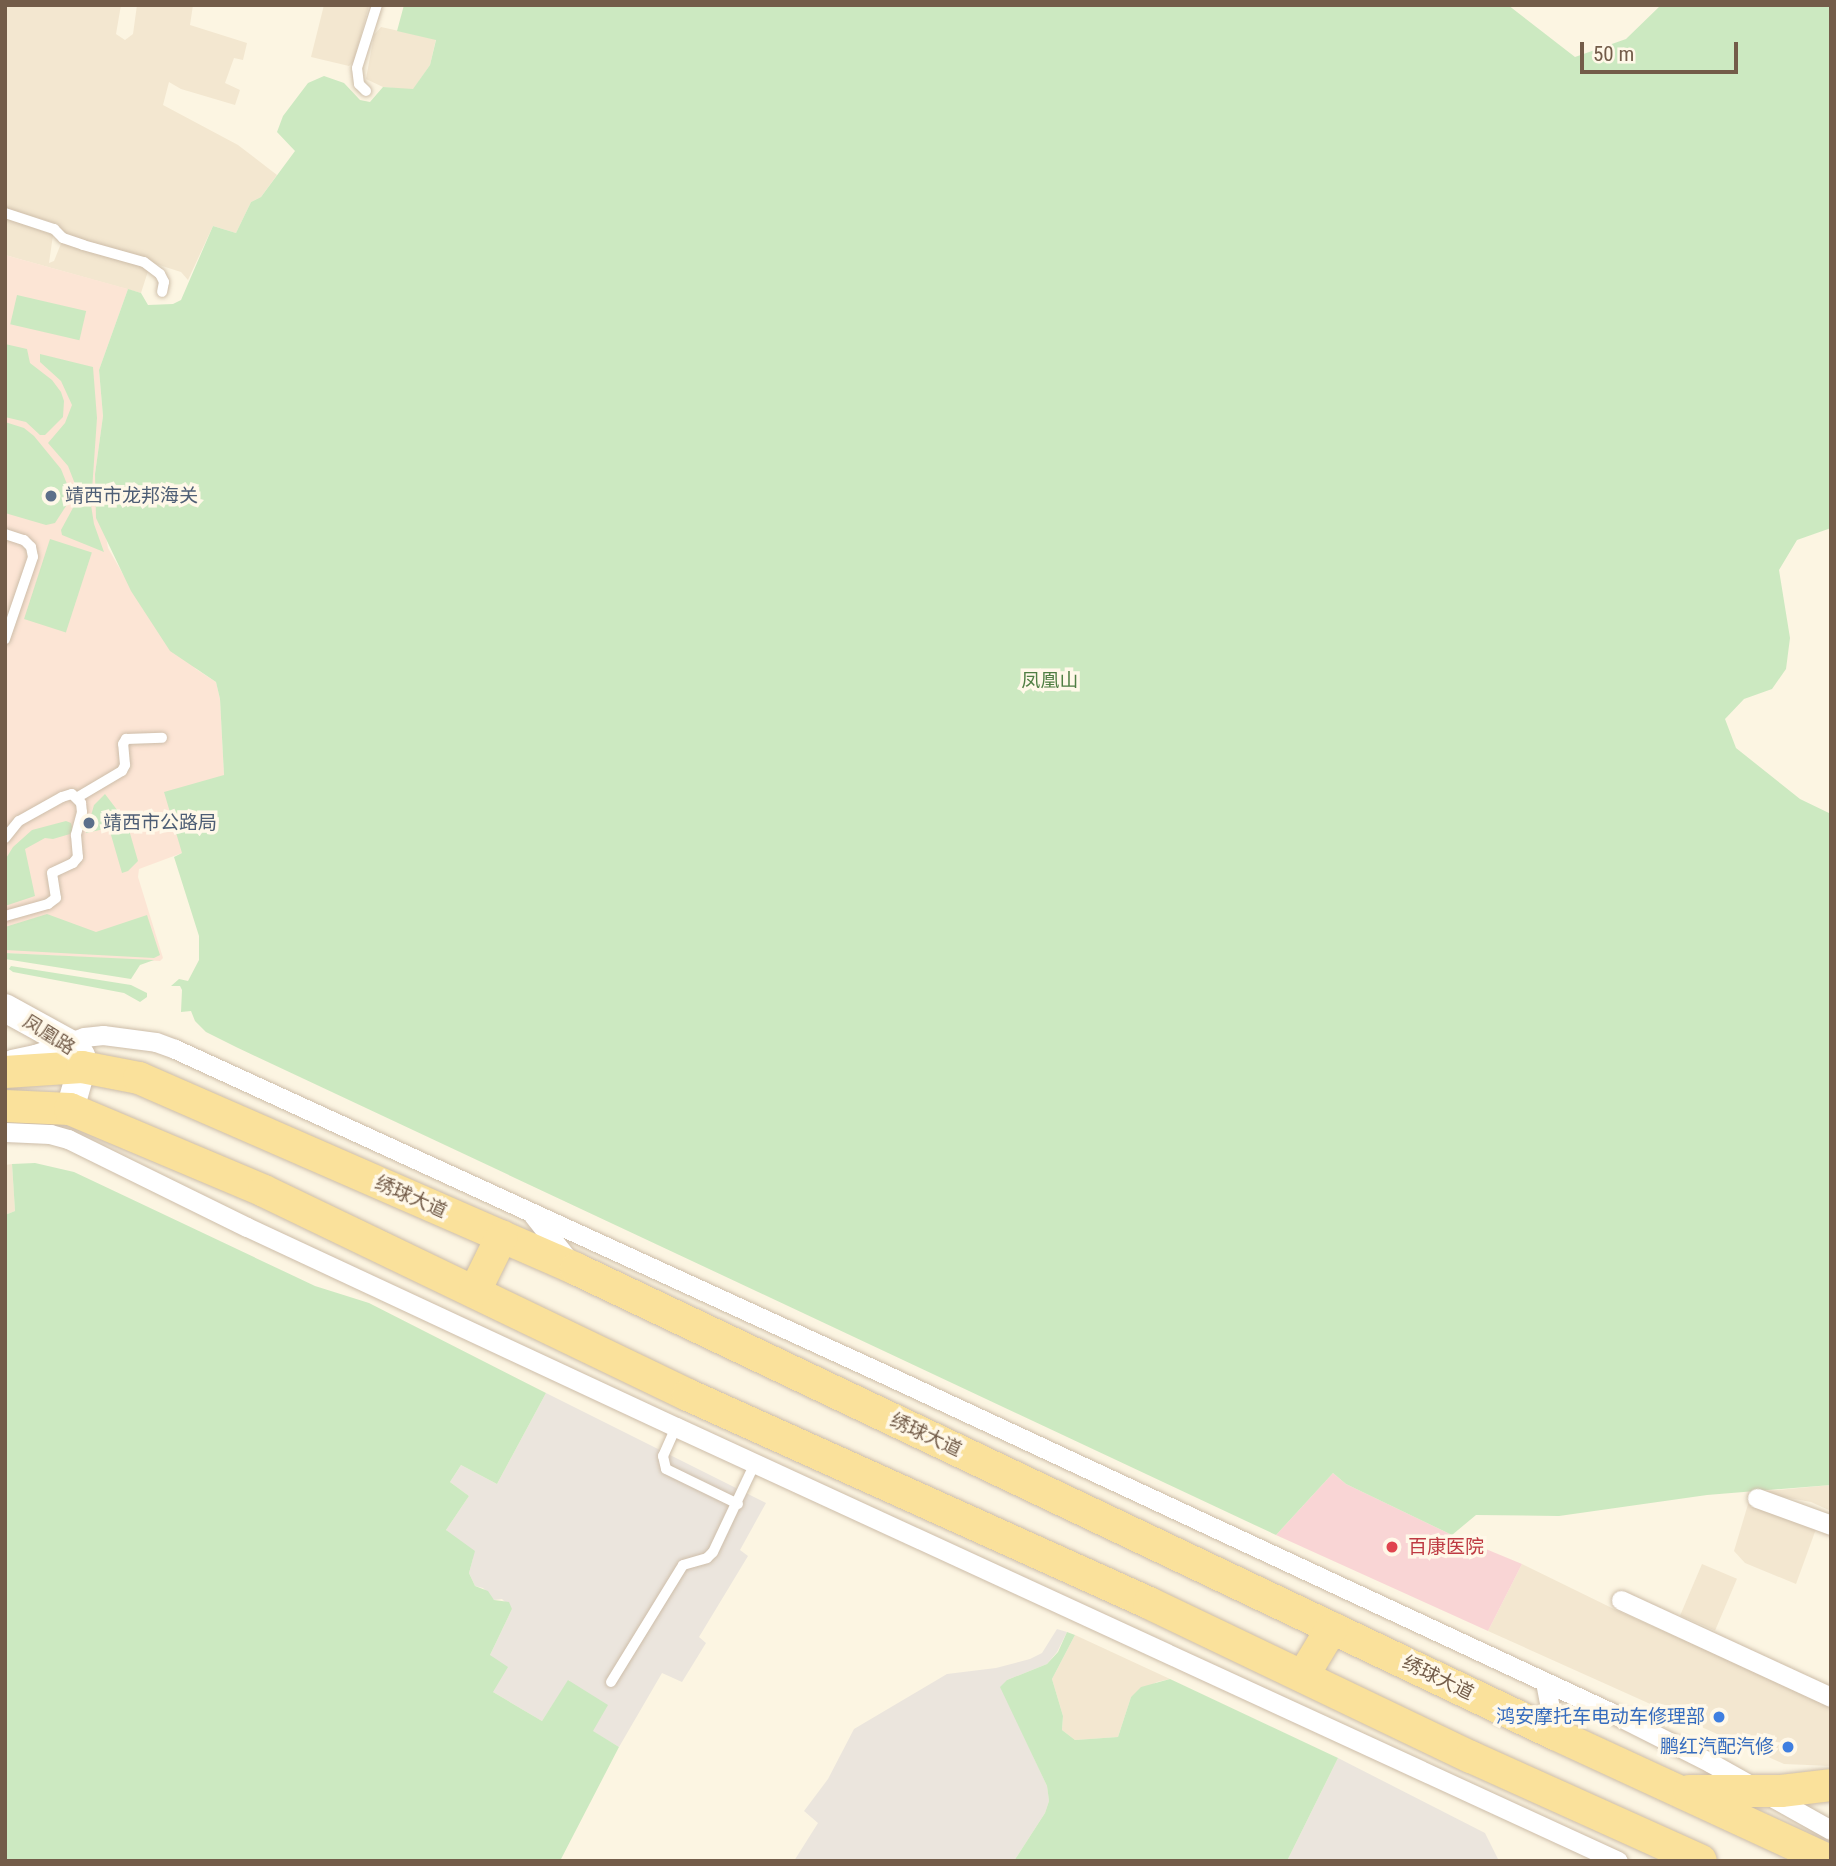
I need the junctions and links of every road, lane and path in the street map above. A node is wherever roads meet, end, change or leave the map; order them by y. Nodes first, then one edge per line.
1 (377, 5) edge
2 (366, 91) dead end
3 (5, 213) edge
4 (162, 292) dead end
5 (5, 534) edge
6 (5, 639) edge
7 (162, 738) dead end
8 (78, 797) junction
9 (5, 838) edge
10 (5, 916) edge
11 (5, 1008) edge
12 (5, 1027) edge
13 (63, 1056) junction
14 (5, 1060) edge
15 (5, 1072) edge
16 (5, 1106) edge
17 (56, 1108) junction
18 (5, 1132) edge
19 (531, 1211) junction
20 (502, 1236) junction
21 (576, 1269) junction
22 (475, 1291) junction
23 (616, 1360) junction
24 (688, 1395) junction
25 (610, 1396) junction
26 (681, 1429) junction
27 (773, 1435) junction
28 (755, 1462) junction
29 (778, 1474) junction
30 (1757, 1498) dead end
31 (919, 1500) junction
32 (738, 1504) junction
33 (1831, 1525) edge
34 (913, 1533) junction
35 (1621, 1600) dead end
36 (1332, 1628) junction
37 (1303, 1676) junction
38 (611, 1682) dead end
39 (1545, 1682) junction
40 (1831, 1697) edge
41 (1555, 1734) junction
42 (1516, 1778) junction
43 (1831, 1785) edge
44 (1678, 1790) junction
45 (1763, 1792) junction
46 (1512, 1813) junction
47 (1831, 1830) edge
48 (1653, 1839) junction
49 (1618, 1861) edge
50 (1677, 1861) edge
51 (1702, 1861) edge
52 (1830, 1861) edge

1 - 2 lane
3 - 4 lane
5 - 6 lane
7 - 8 lane
8 - 9 lane
8 - 10 lane
11 - 13 main road, 凤凰路
12 - 13 main road, 凤凰路
13 - 14 street
13 - 15 main road, 绣球大道
13 - 17 main road, 凤凰路
13 - 19 street
13 - 20 main road, 绣球大道
16 - 17 main road
17 - 22 main road
18 - 25 street
19 - 21 street
19 - 39 street
20 - 21 main road, 绣球大道
20 - 22 main road
21 - 36 main road, 绣球大道
22 - 23 main road
23 - 24 main road
23 - 25 street
24 - 26 street
24 - 27 main road
25 - 26 street
26 - 28 street
26 - 32 lane
27 - 29 street
27 - 31 main road
28 - 29 street
28 - 32 lane
29 - 34 street
30 - 33 street
31 - 34 street
31 - 37 main road
32 - 38 lane
34 - 46 street
35 - 40 street
36 - 37 main road
36 - 41 main road, 绣球大道
37 - 42 main road
39 - 41 street
39 - 45 street
41 - 44 main road, 绣球大道
42 - 46 street
42 - 48 main road
43 - 45 main road
44 - 45 main road
44 - 52 main road, 绣球大道
45 - 47 street
46 - 49 street
48 - 50 main road
48 - 51 main road

